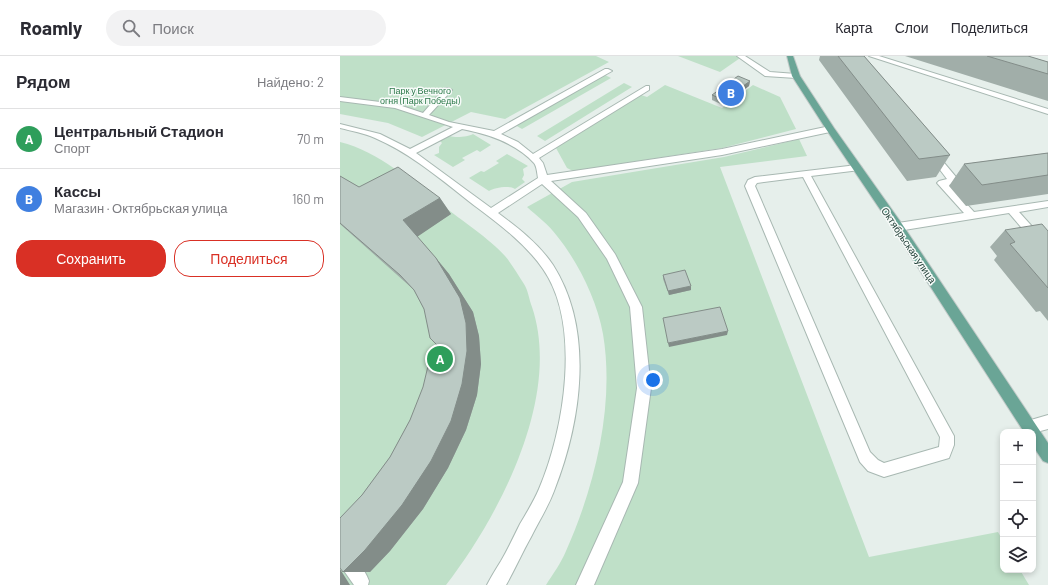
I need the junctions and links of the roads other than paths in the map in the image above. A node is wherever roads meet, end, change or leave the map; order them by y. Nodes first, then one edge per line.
1 (740, 56) edge
2 (790, 56) edge
3 (868, 57) edge
4 (608, 71) dead end
5 (796, 76) junction
6 (646, 88) dead end
7 (448, 90) dead end
8 (340, 99) edge
9 (1048, 112) edge
10 (424, 116) junction
11 (340, 126) edge
12 (462, 126) junction
13 (830, 129) junction
14 (495, 134) junction
15 (928, 150) edge
16 (408, 153) junction
17 (533, 158) junction
18 (857, 168) junction
19 (806, 175) junction
20 (969, 178) edge
21 (543, 179) junction
22 (953, 180) junction
23 (1048, 204) edge
24 (1010, 209) junction
25 (491, 213) junction
26 (971, 215) junction
27 (898, 227) junction
28 (1048, 251) edge
29 (1048, 422) edge
30 (1030, 429) edge
31 (1035, 429) edge
32 (1036, 438) edge
33 (1048, 456) edge
34 (340, 550) edge
35 (361, 581) dead end
36 (496, 585) edge
37 (585, 585) edge

1 - 5 lane
2 - 5 main road, Октябрьская улица
3 - 9 lane
4 - 14 lane
5 - 13 main road, Октябрьская улица
6 - 17 lane
7 - 10 lane
8 - 10 lane
10 - 12 lane
11 - 16 lane
12 - 14 lane
12 - 16 lane
13 - 18 main road, Октябрьская улица
13 - 21 lane
14 - 17 lane
15 - 22 lane
16 - 25 lane
17 - 21 lane
18 - 19 lane
18 - 27 main road, Октябрьская улица
19 - 19 lane
20 - 22 lane
21 - 25 lane
21 - 37 lane
22 - 26 lane
23 - 24 lane
24 - 26 lane
24 - 28 lane
25 - 36 lane
26 - 27 lane
27 - 30 main road, Октябрьская улица
29 - 31 lane
32 - 33 main road, Октябрьская улица
34 - 35 lane

